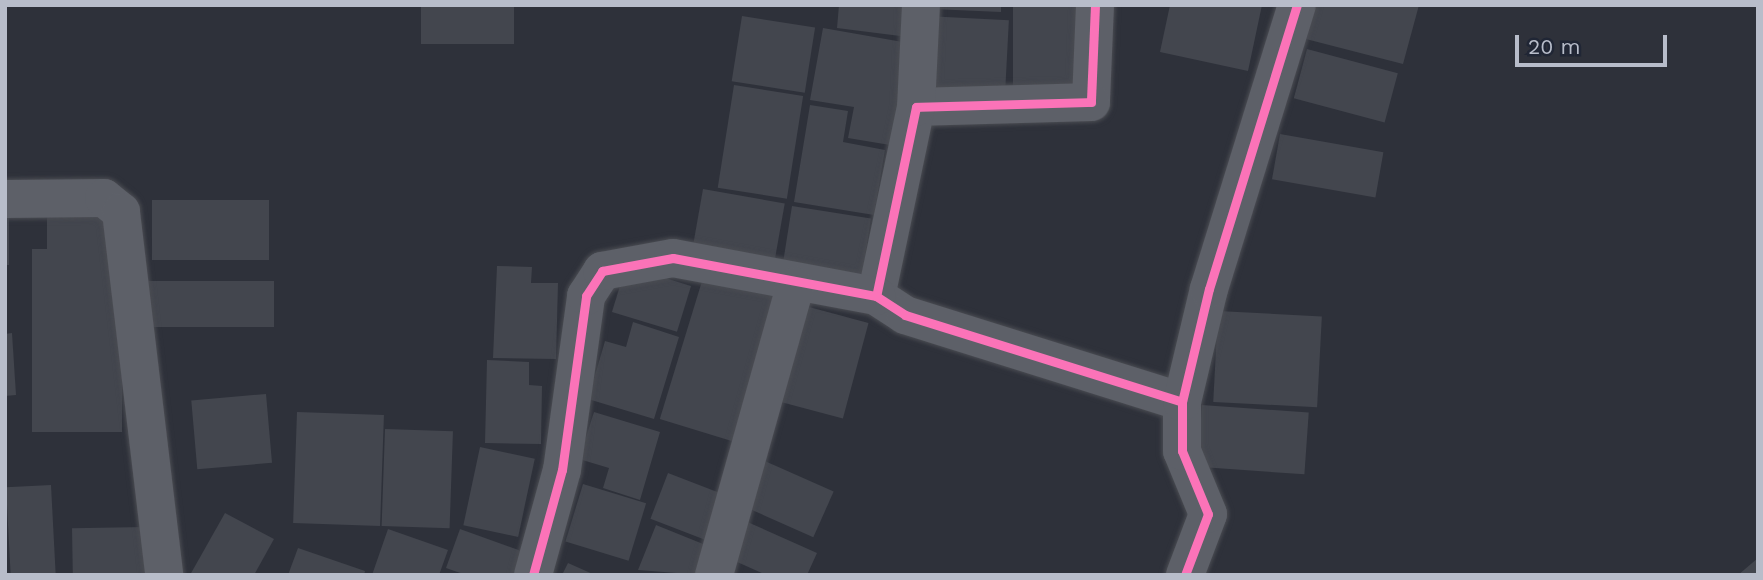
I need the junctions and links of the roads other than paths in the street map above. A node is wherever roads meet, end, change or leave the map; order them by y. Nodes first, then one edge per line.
1 (921, 5) edge
2 (1094, 5) edge
3 (1297, 5) edge
4 (916, 107) junction
5 (5, 199) edge
6 (795, 286) junction
7 (876, 296) junction
8 (1182, 402) junction
9 (164, 575) edge
10 (533, 575) edge
11 (714, 575) edge
12 (1185, 575) edge

1 - 4 street
2 - 4 street
3 - 8 street
4 - 7 street
5 - 9 street
6 - 7 street
6 - 10 street
6 - 11 street
7 - 8 street
8 - 12 street

